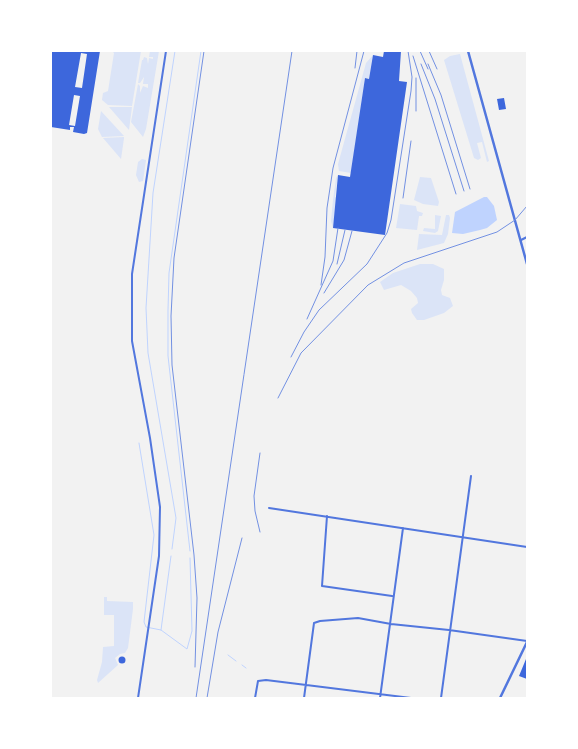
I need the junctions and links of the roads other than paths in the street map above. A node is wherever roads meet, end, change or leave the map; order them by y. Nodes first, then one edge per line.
1 (166, 51) edge
2 (468, 51) edge
3 (527, 237) edge
4 (521, 240) junction
5 (527, 264) edge
6 (471, 476) dead end
7 (269, 508) dead end
8 (327, 516) junction
9 (403, 528) junction
10 (464, 537) junction
11 (527, 547) edge
12 (392, 596) junction
13 (391, 624) junction
14 (450, 630) junction
15 (527, 641) edge
16 (306, 684) junction
17 (381, 694) junction
18 (138, 698) edge
19 (255, 698) edge
20 (304, 698) edge
21 (380, 698) edge
22 (411, 698) edge
23 (441, 698) edge
24 (500, 698) edge

1 - 18 street
2 - 4 street
3 - 4 street
4 - 5 street
6 - 10 street
7 - 8 street
8 - 9 street
8 - 12 street
9 - 10 street
9 - 12 street
10 - 11 street
10 - 14 street
12 - 13 street
13 - 14 street
13 - 16 street
13 - 17 street
14 - 15 street
14 - 23 street
15 - 24 street
16 - 17 street
16 - 19 street
16 - 20 street
17 - 21 street
17 - 22 street

